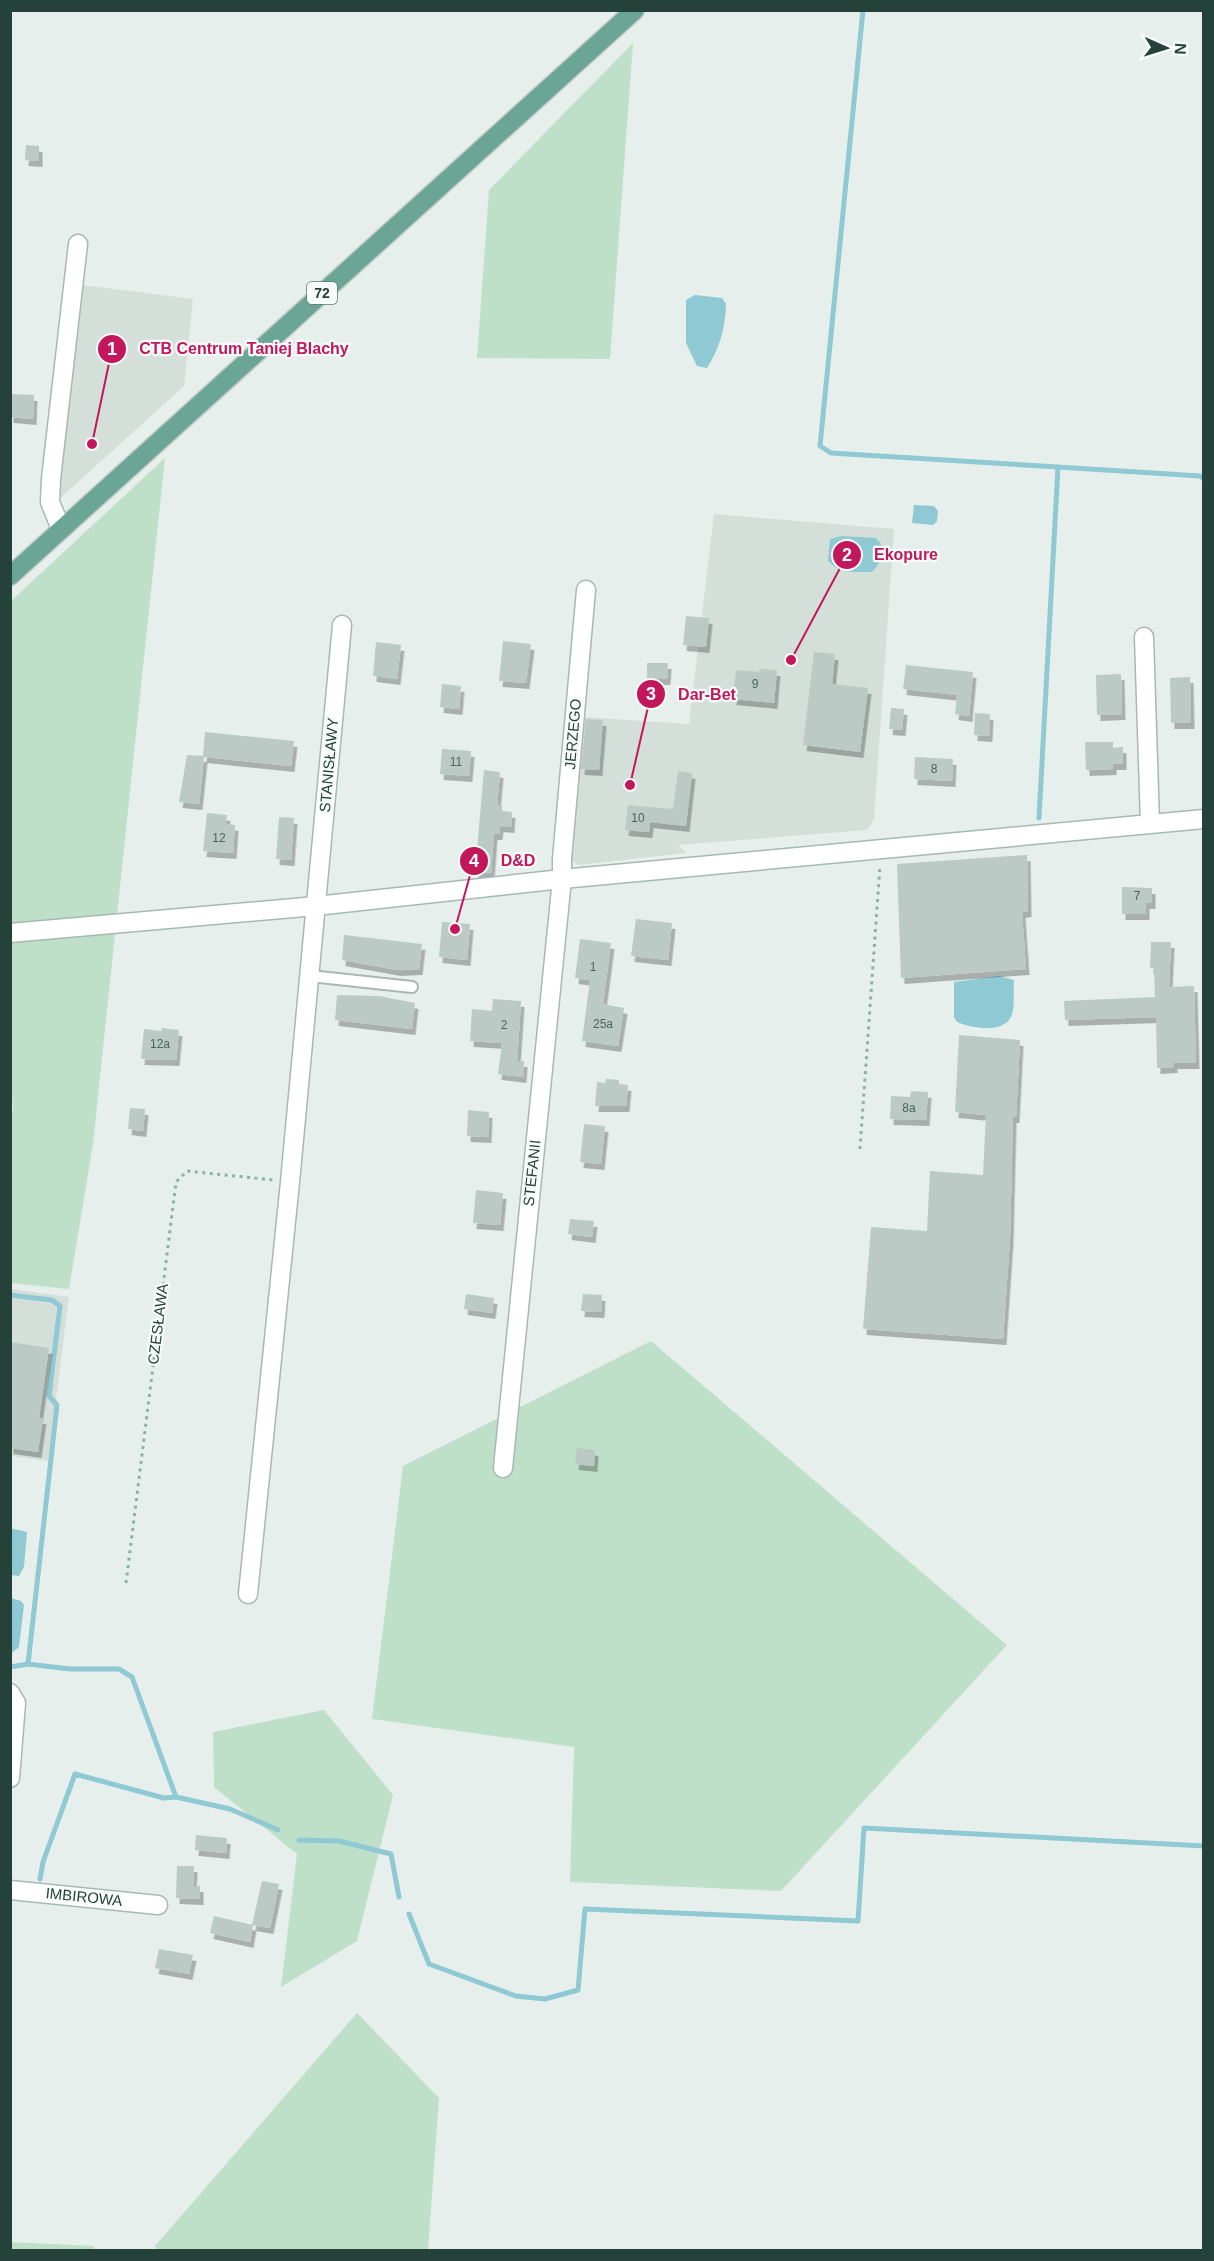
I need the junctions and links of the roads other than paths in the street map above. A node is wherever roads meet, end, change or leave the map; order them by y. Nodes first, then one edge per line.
1 (635, 10) edge
2 (78, 244) dead end
3 (61, 529) junction
4 (10, 576) edge
5 (586, 590) dead end
6 (342, 625) dead end
7 (1144, 637) dead end
8 (1203, 819) edge
9 (1150, 824) junction
10 (562, 879) junction
11 (316, 906) junction
12 (10, 933) edge
13 (310, 976) junction
14 (412, 987) dead end
15 (503, 1468) dead end
16 (248, 1594) dead end
17 (10, 1693) edge
18 (10, 1778) edge
19 (10, 1890) edge
20 (158, 1905) dead end

1 - 3 main road, 72
2 - 3 street
3 - 4 main road, 72
5 - 10 street, JERZEGO
6 - 11 street, STANISŁAWY
7 - 9 street
8 - 9 street
9 - 10 street
10 - 11 street
10 - 15 street, STEFANII
11 - 12 street
11 - 13 street
13 - 14 lane
13 - 16 street
17 - 18 street
19 - 20 street, IMBIROWA

